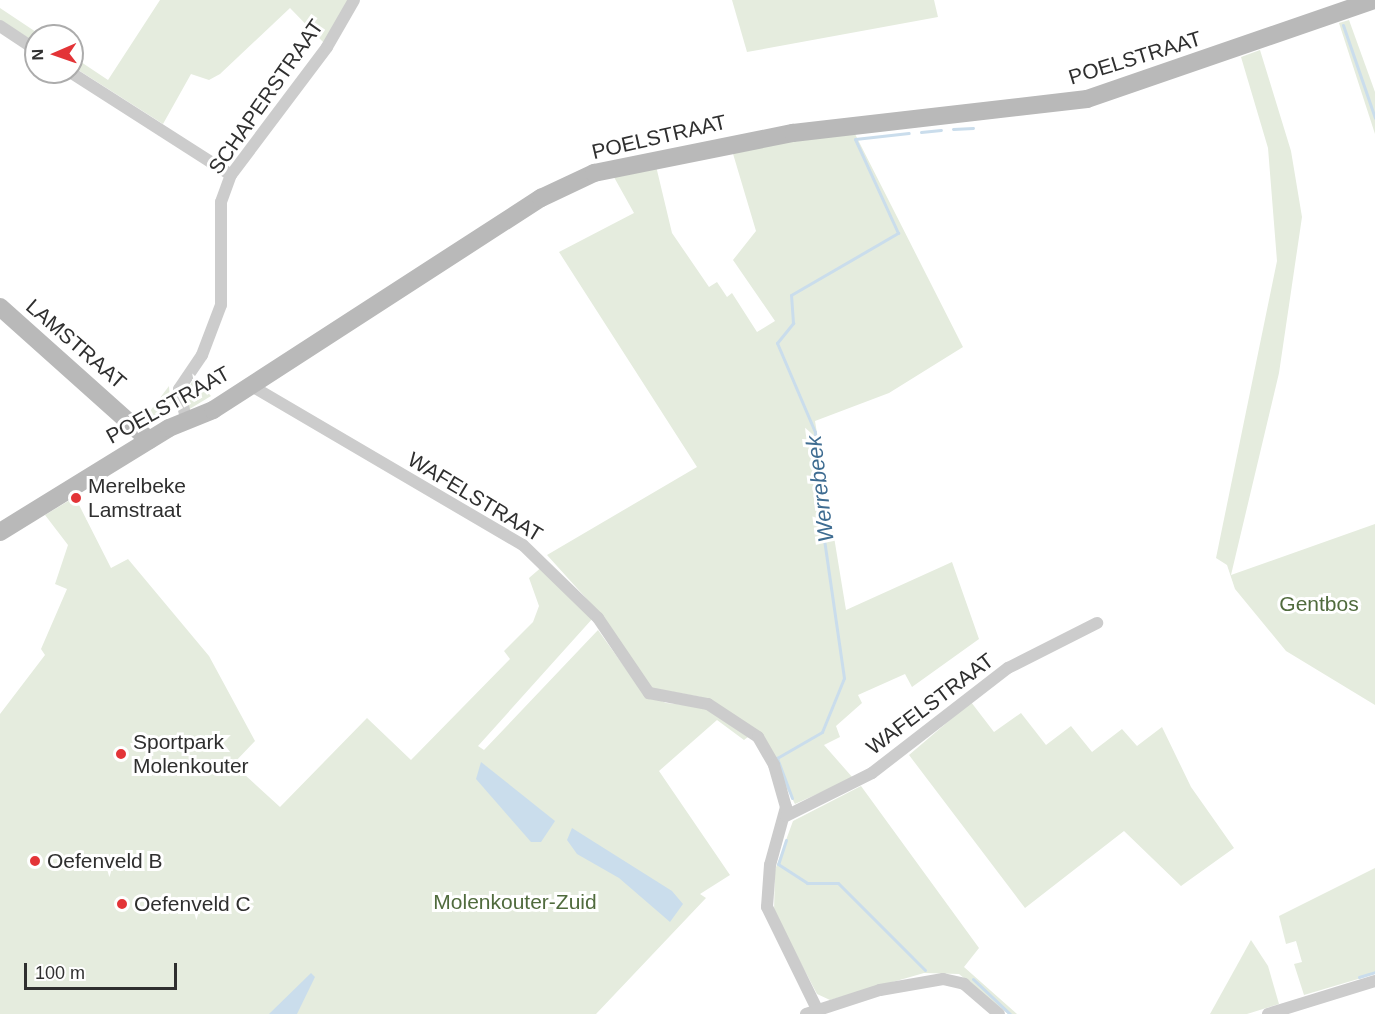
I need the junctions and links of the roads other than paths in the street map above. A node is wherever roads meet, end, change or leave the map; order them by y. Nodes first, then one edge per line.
1 (354, 0) edge
2 (1374, 0) edge
3 (0, 26) edge
4 (24, 42) edge
5 (84, 81) edge
6 (231, 175) junction
7 (0, 307) edge
8 (249, 385) junction
9 (187, 423) junction
10 (149, 440) junction
11 (0, 532) edge
12 (1097, 622) dead end
13 (786, 816) junction
14 (1375, 981) edge
15 (812, 1012) edge
16 (999, 1014) edge
17 (1268, 1014) edge

1 - 6 street, SCHAPERSTRAAT
2 - 8 street, POELSTRAAT
3 - 4 street
5 - 6 street
6 - 9 street, SCHAPERSTRAAT
7 - 10 street, LAMSTRAAT
8 - 9 street, POELSTRAAT
8 - 13 street, WAFELSTRAAT
9 - 10 street, POELSTRAAT
10 - 11 street, POELSTRAAT
12 - 13 street, WAFELSTRAAT
13 - 15 street, WAFELSTRAAT
14 - 17 street
15 - 16 street

